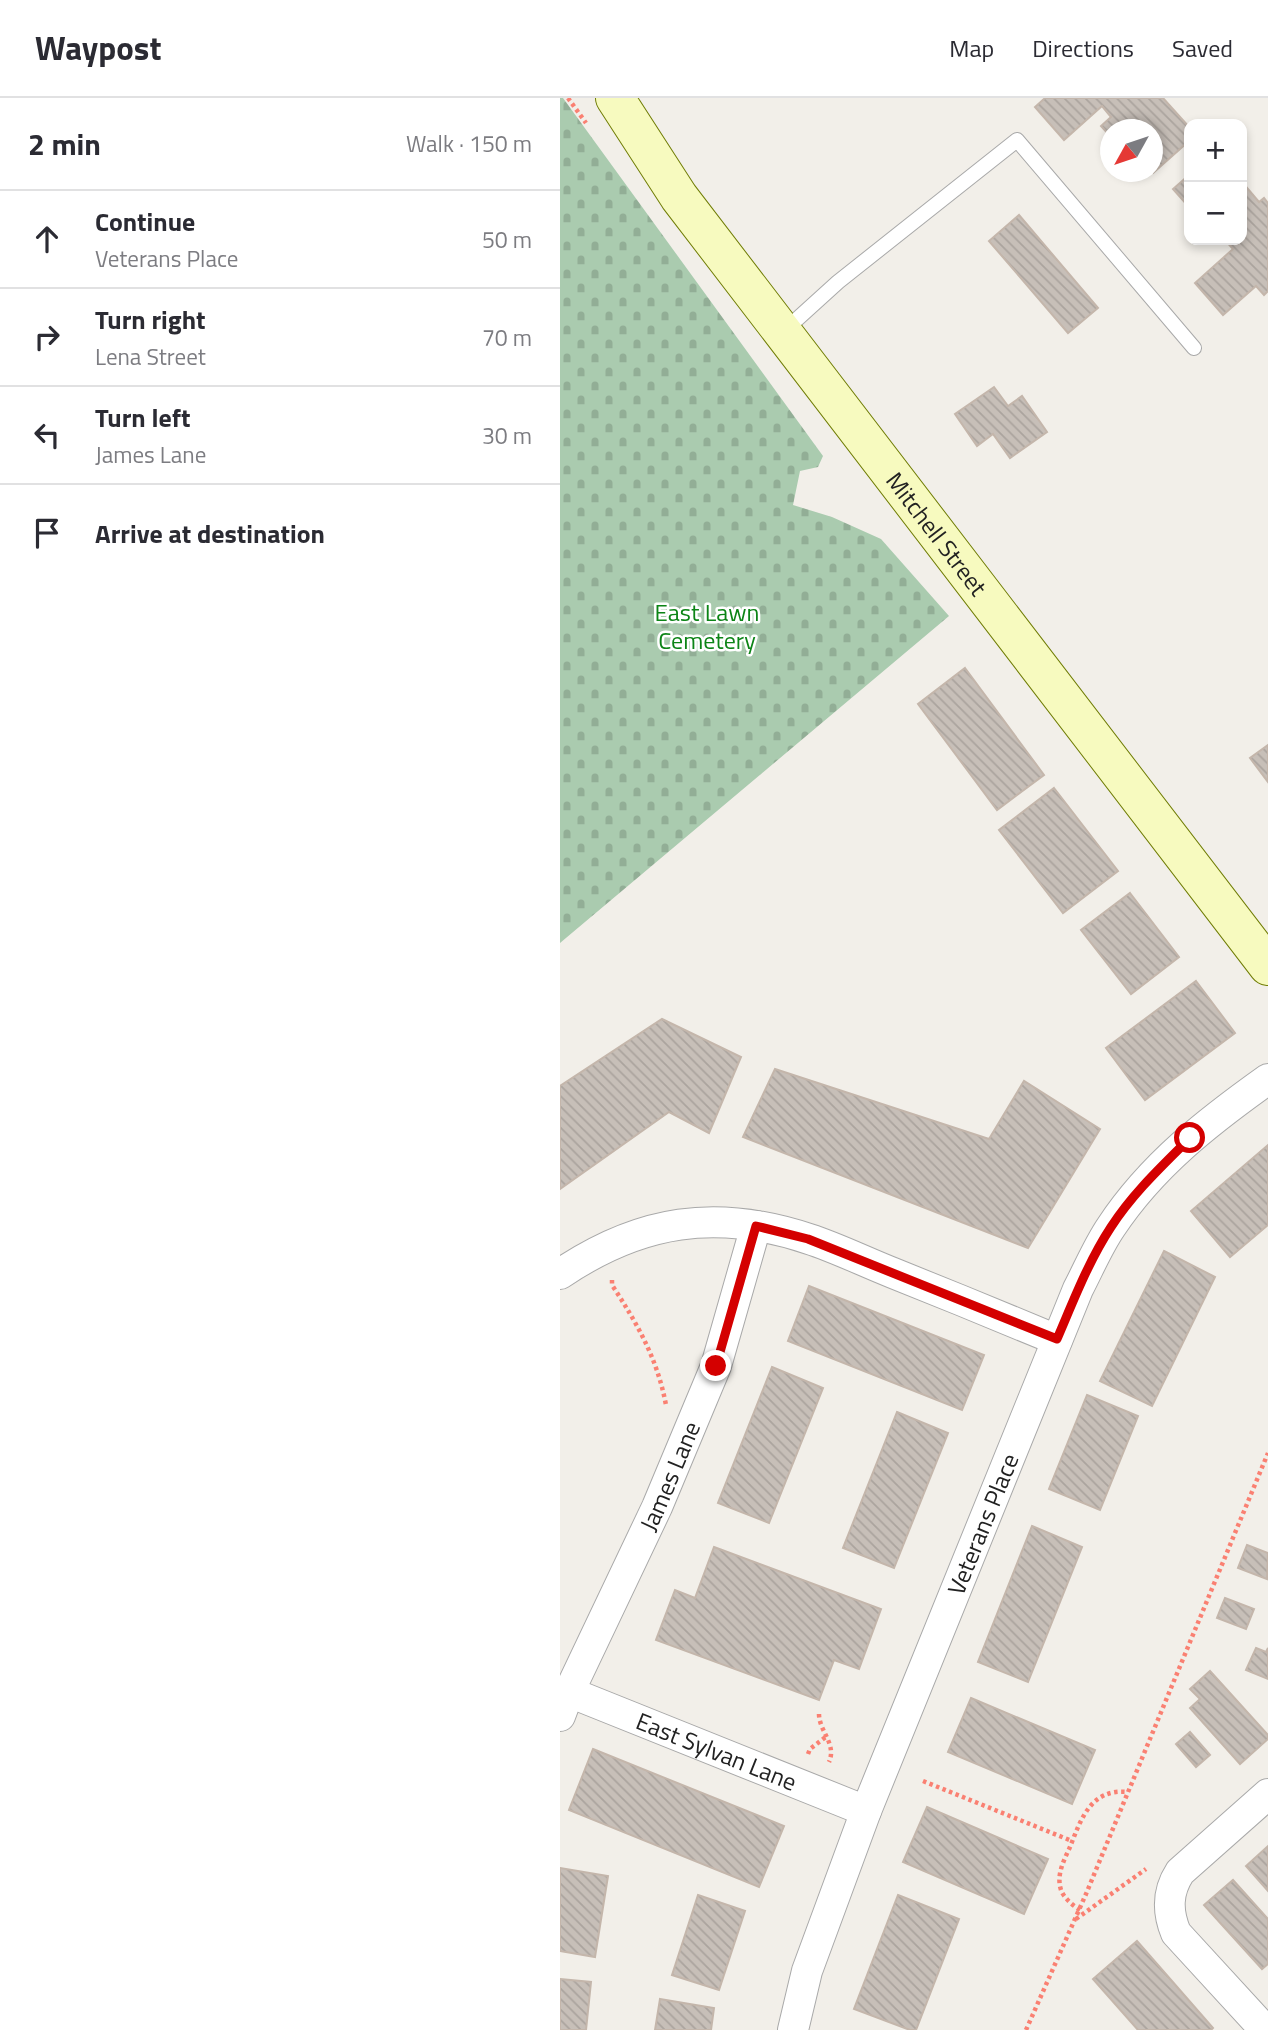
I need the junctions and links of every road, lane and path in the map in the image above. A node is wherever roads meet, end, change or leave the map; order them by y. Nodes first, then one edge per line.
1 (615, 98) edge
2 (782, 332) junction
3 (1194, 348) dead end
4 (1268, 966) edge
5 (1268, 1079) edge
6 (756, 1226) junction
7 (616, 1272) dead end
8 (560, 1274) edge
9 (1057, 1339) junction
10 (668, 1416) dead end
11 (1268, 1453) edge
12 (564, 1704) edge
13 (819, 1714) dead end
14 (827, 1736) junction
15 (806, 1758) dead end
16 (827, 1766) dead end
17 (923, 1781) dead end
18 (1128, 1792) junction
19 (1268, 1794) edge
20 (866, 1811) junction
21 (1072, 1841) junction
22 (1152, 1864) dead end
23 (1080, 1910) junction
24 (1075, 1920) junction
25 (793, 2030) edge
26 (1026, 2030) edge
27 (1265, 2030) edge

1 - 2 street, Mitchell Street
2 - 3 lane
2 - 4 street, Mitchell Street
5 - 9 street, Veterans Place
6 - 8 street
6 - 9 street
6 - 12 street, James Lane
7 - 10 path
9 - 20 street, Veterans Place
11 - 18 path
12 - 20 street, East Sylvan Lane
13 - 14 path
14 - 15 path
14 - 16 path
17 - 21 path
18 - 21 path
18 - 23 path
19 - 27 street
20 - 25 street, Veterans Place
21 - 23 path
22 - 24 path
23 - 24 path
24 - 26 path

